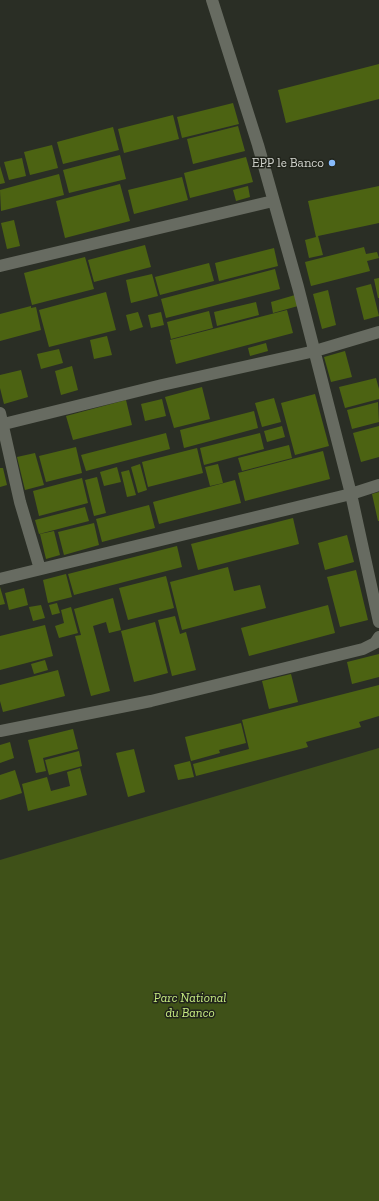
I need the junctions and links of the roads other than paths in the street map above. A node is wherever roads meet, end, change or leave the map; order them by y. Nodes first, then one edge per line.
1 (213, 6) edge
2 (274, 201) junction
3 (0, 266) edge
4 (379, 332) edge
5 (315, 351) junction
6 (1, 421) edge
7 (379, 485) edge
8 (351, 494) junction
9 (40, 569) junction
10 (0, 579) edge
11 (379, 622) edge
12 (379, 637) edge
13 (0, 731) edge

1 - 2 street
2 - 3 street
2 - 5 street
4 - 5 street
5 - 6 street
5 - 8 street
6 - 9 street
7 - 8 street
8 - 9 street
8 - 11 street
9 - 10 street
12 - 13 street

